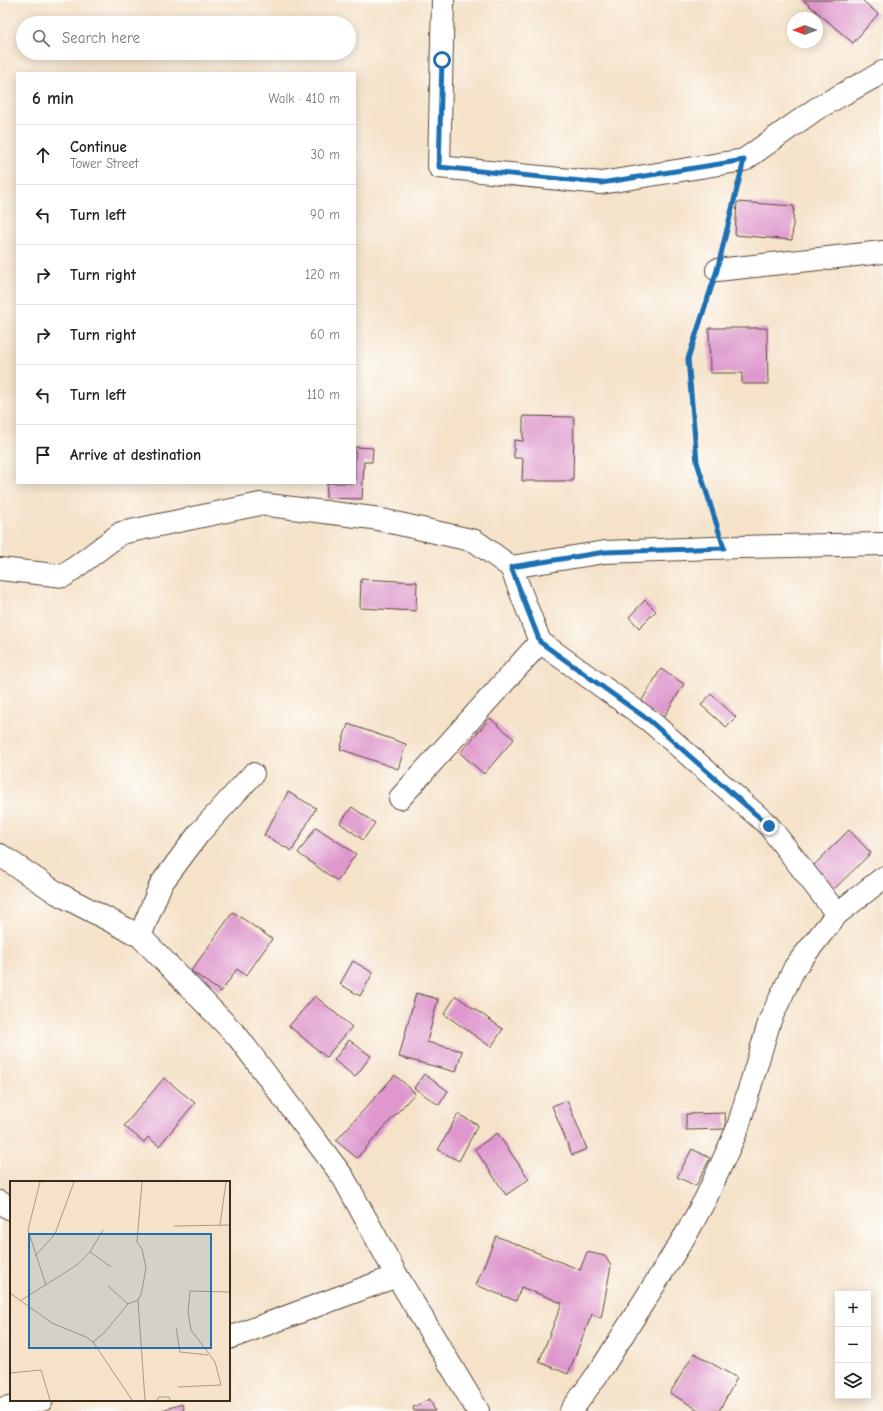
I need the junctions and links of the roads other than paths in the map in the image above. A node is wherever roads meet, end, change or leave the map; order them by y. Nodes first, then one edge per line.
1 (443, 0) edge
2 (883, 72) edge
3 (883, 252) edge
4 (717, 270) road end
5 (883, 544) edge
6 (511, 567) junction
7 (0, 569) edge
8 (540, 642) junction
9 (252, 774) dead end
10 (400, 798) dead end
11 (0, 855) edge
12 (883, 878) edge
13 (837, 914) junction
14 (140, 936) junction
15 (0, 1202) edge
16 (10, 1208) edge
17 (397, 1276) junction
18 (230, 1338) edge
19 (37, 1401) edge
20 (0, 1409) edge
21 (478, 1411) edge
22 (571, 1411) edge

1 - 2 street
3 - 4 street
5 - 6 street
6 - 7 street
6 - 8 street
8 - 10 street
8 - 13 street
9 - 14 street
11 - 14 street
12 - 13 street
13 - 22 street
14 - 17 street
15 - 16 street
17 - 18 street
17 - 21 street
19 - 20 street

